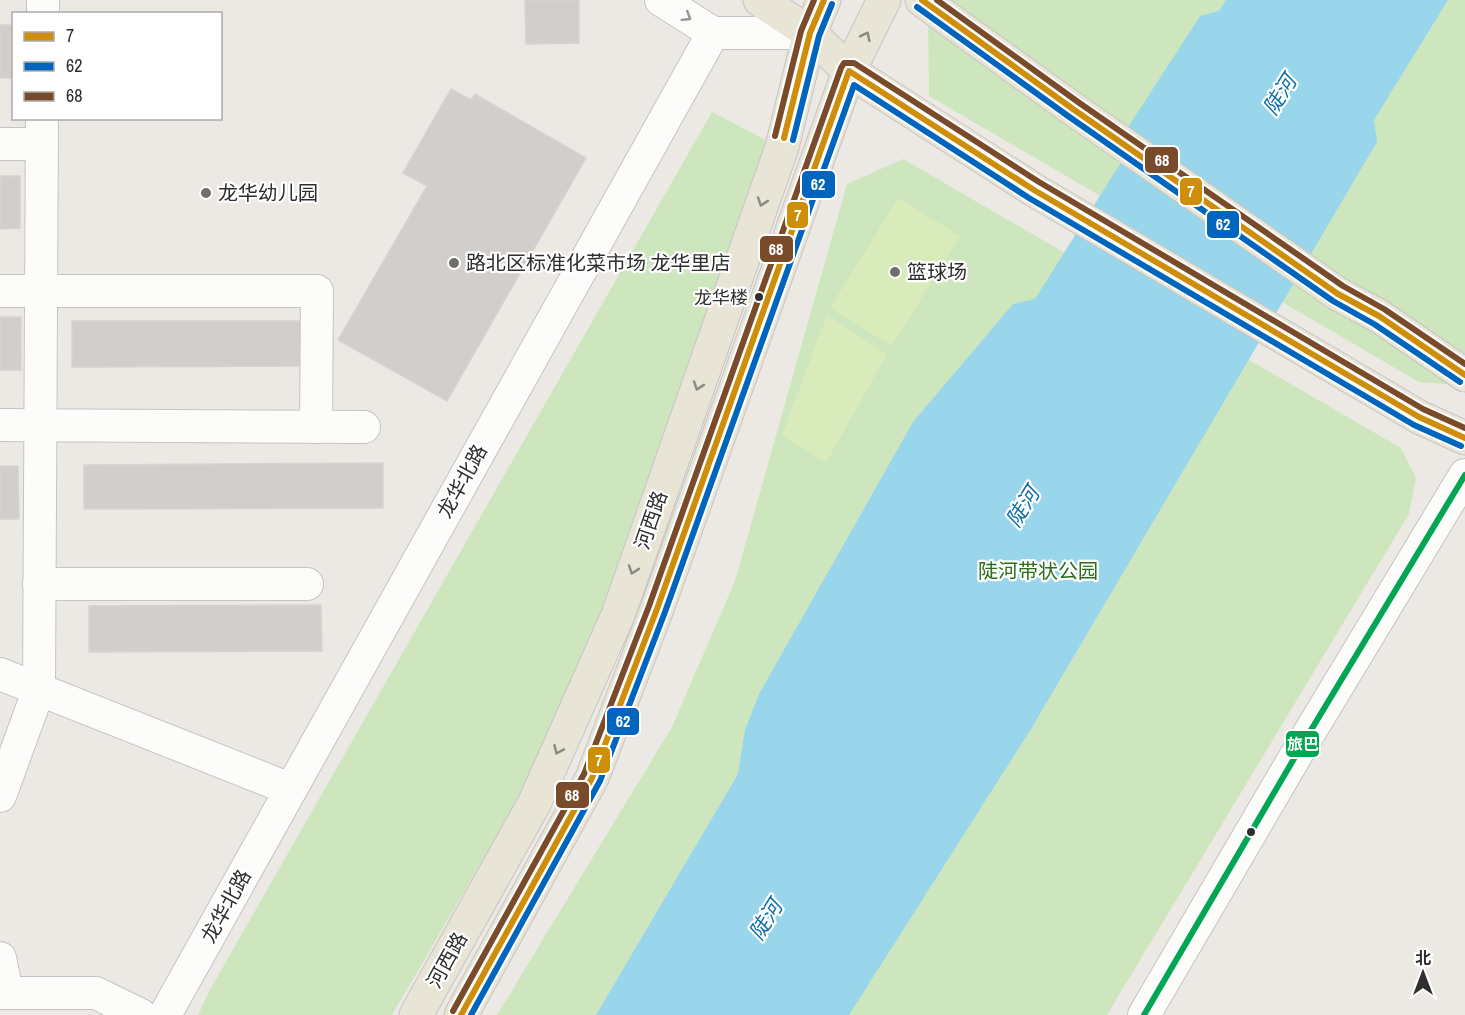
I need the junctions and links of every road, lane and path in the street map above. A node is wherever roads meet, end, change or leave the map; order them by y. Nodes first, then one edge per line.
1 (661, 0) edge
2 (760, 0) edge
3 (824, 0) edge
4 (884, 0) edge
5 (922, 0) edge
6 (713, 33) junction
7 (810, 33) junction
8 (849, 71) junction
9 (42, 131) edge
10 (0, 144) edge
11 (0, 291) edge
12 (42, 291) junction
13 (1465, 375) edge
14 (0, 426) edge
15 (39, 426) junction
16 (316, 427) junction
17 (364, 427) dead end
18 (1465, 438) edge
19 (1465, 474) edge
20 (39, 584) junction
21 (307, 584) dead end
22 (0, 674) edge
23 (39, 689) junction
24 (10, 735) edge
25 (290, 789) junction
26 (0, 796) edge
27 (0, 958) edge
28 (3, 993) edge
29 (141, 1015) edge
30 (165, 1015) edge
31 (416, 1015) edge
32 (461, 1015) edge
33 (1144, 1015) edge

1 -> 6 street
2 - 7 main road
3 - 7 main road, 河西路
8 -> 4 main road, 河西路
5 - 13 main road
6 - 7 street
6 - 25 street, 龙华北路
7 - 8 main road
7 -> 31 main road, 河西路
8 - 18 main road
8 - 32 main road, 河西路
9 - 10 street
9 - 12 street
11 - 12 street
12 - 15 street
12 - 16 street
14 - 15 street
15 - 16 street
15 - 20 street
16 - 17 street
19 - 33 street
20 - 21 street
20 - 23 street
22 - 23 street
23 - 24 street
23 - 25 street
24 - 26 street
25 - 30 street, 龙华北路
27 - 28 street
28 - 29 street

